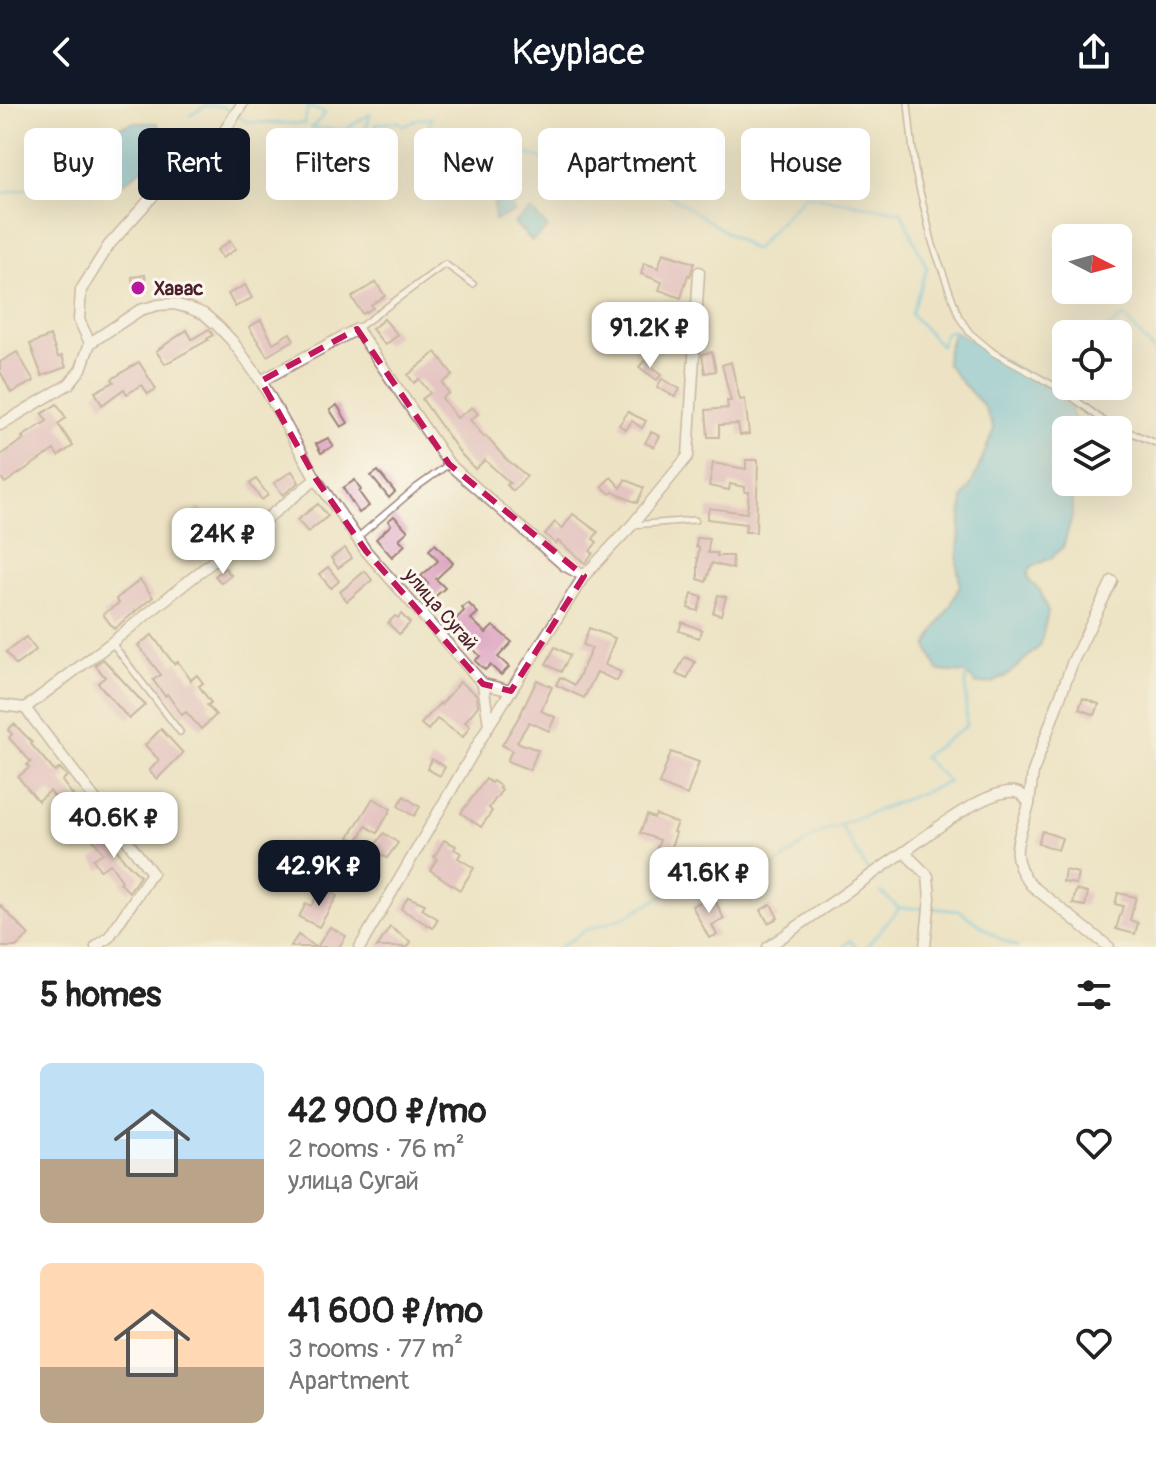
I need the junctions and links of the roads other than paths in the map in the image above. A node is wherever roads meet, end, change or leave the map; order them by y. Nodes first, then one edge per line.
1 (242, 104) edge
2 (908, 104) edge
3 (699, 272) dead end
4 (473, 284) dead end
5 (357, 329) junction
6 (90, 343) junction
7 (261, 381) junction
8 (0, 425) edge
9 (1156, 443) edge
10 (449, 464) junction
11 (316, 479) junction
12 (695, 520) dead end
13 (632, 525) junction
14 (357, 537) junction
15 (584, 576) junction
16 (1112, 581) dead end
17 (111, 643) junction
18 (483, 684) junction
19 (511, 691) junction
20 (0, 705) edge
21 (25, 708) junction
22 (489, 725) junction
23 (180, 732) dead end
24 (1033, 772) junction
25 (1014, 792) junction
26 (1029, 804) junction
27 (904, 852) junction
28 (96, 947) edge
29 (360, 947) edge
30 (768, 947) edge
31 (925, 947) edge
32 (1109, 947) edge

1 - 6 street
2 - 9 lane
3 - 13 street
4 - 5 lane
5 - 7 street
5 - 10 street
6 - 7 street, улица Сугай
6 - 8 street
7 - 11 street, улица Сугай
10 - 14 lane
10 - 15 street
11 - 14 street, улица Сугай
11 - 17 street
12 - 13 lane
13 - 15 street
14 - 18 street, улица Сугай
15 - 19 street
16 - 24 street
17 - 21 street
17 - 23 lane
18 - 19 street
18 - 22 street
19 - 22 street
20 - 21 street
21 - 28 street
22 - 29 street
24 - 25 street
24 - 26 street
25 - 26 street
25 - 27 street
26 - 32 street
27 - 30 street
27 - 31 street

